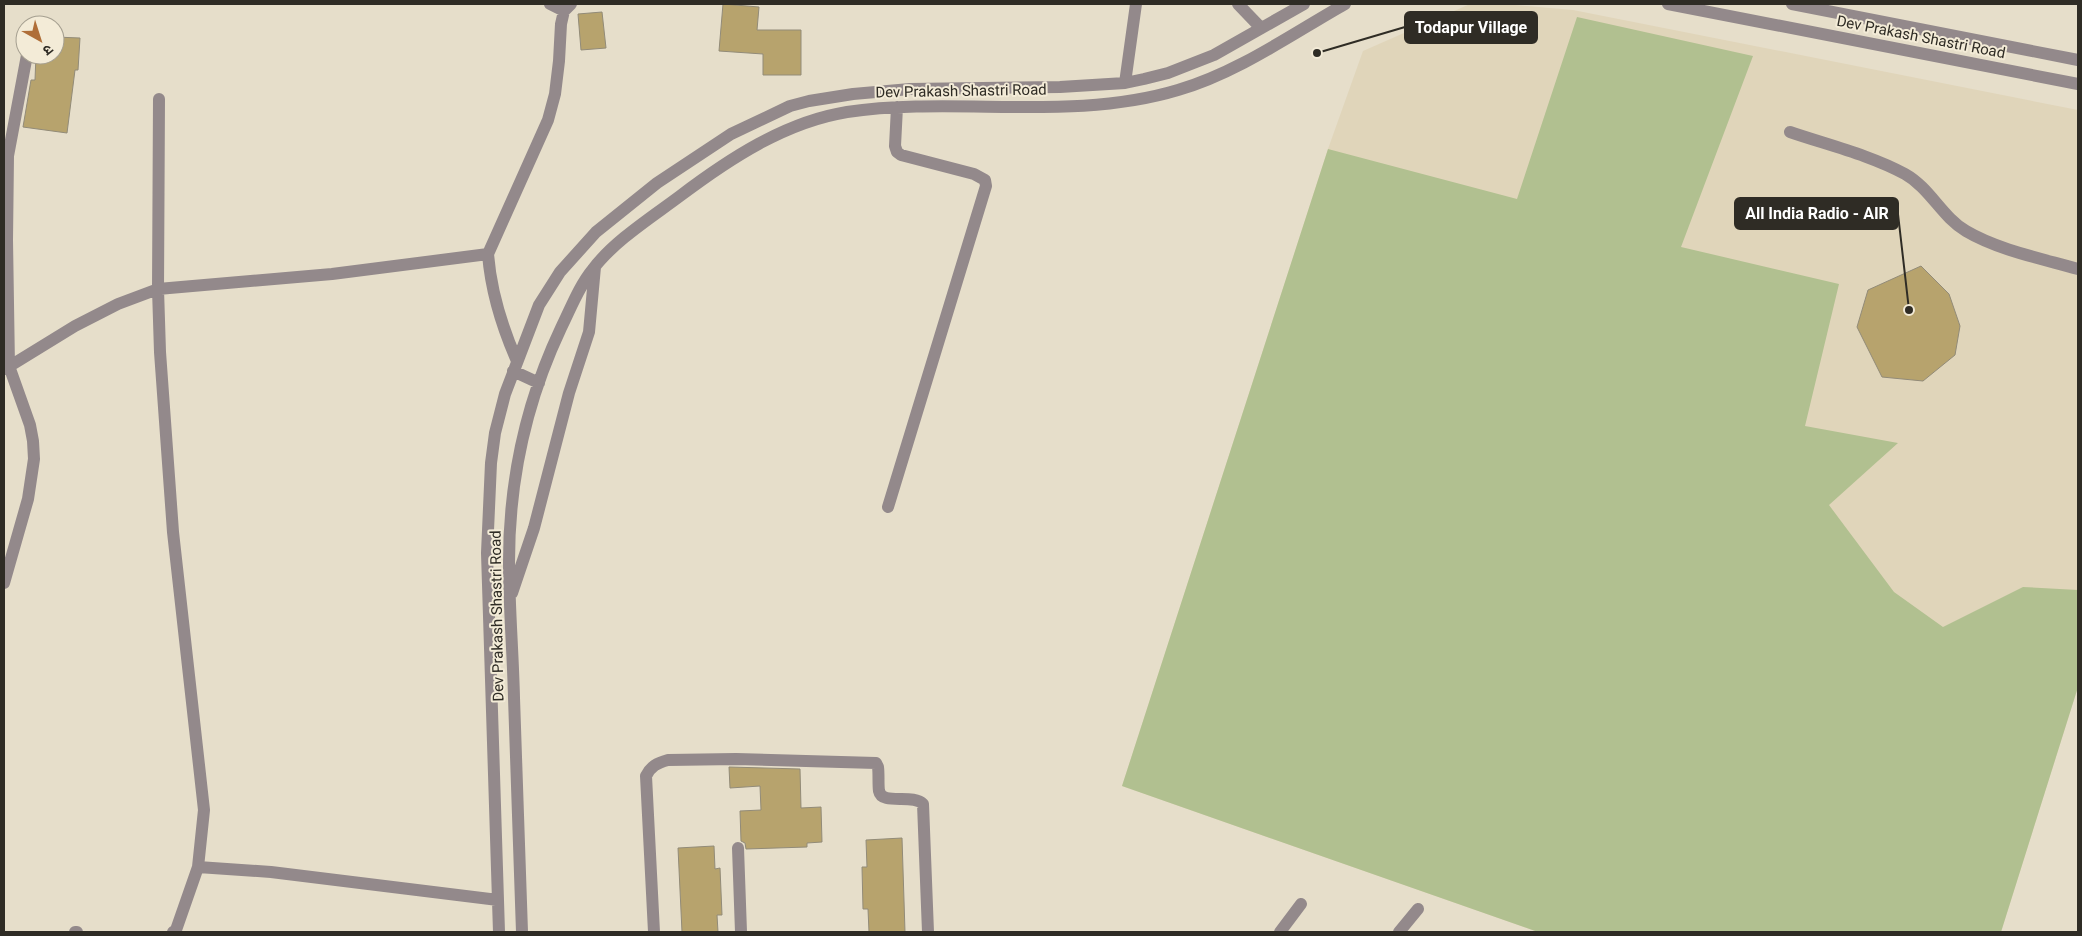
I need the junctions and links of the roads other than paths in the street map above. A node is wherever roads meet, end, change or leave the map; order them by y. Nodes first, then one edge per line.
1 (550, 4) edge
2 (1136, 4) edge
3 (1238, 4) edge
4 (1304, 4) edge
5 (1345, 4) edge
6 (1668, 4) edge
7 (1792, 4) edge
8 (1689, 6) edge
9 (567, 7) edge
10 (1261, 28) junction
11 (2078, 60) edge
12 (25, 65) edge
13 (1125, 83) junction
14 (2078, 84) edge
15 (159, 99) dead end
16 (897, 107) junction
17 (1790, 132) dead end
18 (488, 254) junction
19 (595, 265) junction
20 (2078, 269) edge
21 (158, 289) junction
22 (515, 366) junction
23 (6, 368) edge
24 (539, 382) junction
25 (888, 507) dead end
26 (4, 583) edge
27 (511, 597) junction
28 (738, 848) dead end
29 (198, 866) junction
30 (498, 900) junction
31 (1301, 904) dead end
32 (1418, 909) dead end
33 (173, 932) edge
34 (499, 932) edge
35 (522, 932) edge
36 (654, 932) edge
37 (741, 932) edge
38 (928, 932) edge
39 (1280, 932) edge
40 (1399, 932) edge

1 - 9 street
2 - 13 street
3 - 10 street
4 - 10 street, Dev Prakash Shastri Road
5 - 16 street, Dev Prakash Shastri Road
6 - 8 street, Dev Prakash Shastri Road
7 - 11 street, Dev Prakash Shastri Road
8 - 14 street, Dev Prakash Shastri Road
9 - 18 street
10 - 13 street, Dev Prakash Shastri Road
12 - 23 street
13 - 22 street, Dev Prakash Shastri Road
15 - 21 street
16 - 19 street, Dev Prakash Shastri Road
16 - 25 street
17 - 20 street
18 - 21 street
18 - 22 street
19 - 24 street, Dev Prakash Shastri Road
19 - 27 street
21 - 23 street
21 - 29 street
22 - 24 street
22 - 30 street, Dev Prakash Shastri Road
23 - 26 street
24 - 27 street, Dev Prakash Shastri Road
27 - 35 street, Dev Prakash Shastri Road
28 - 37 street
29 - 30 street
29 - 33 street
30 - 34 street, Dev Prakash Shastri Road
31 - 39 street
32 - 40 street
36 - 38 street

